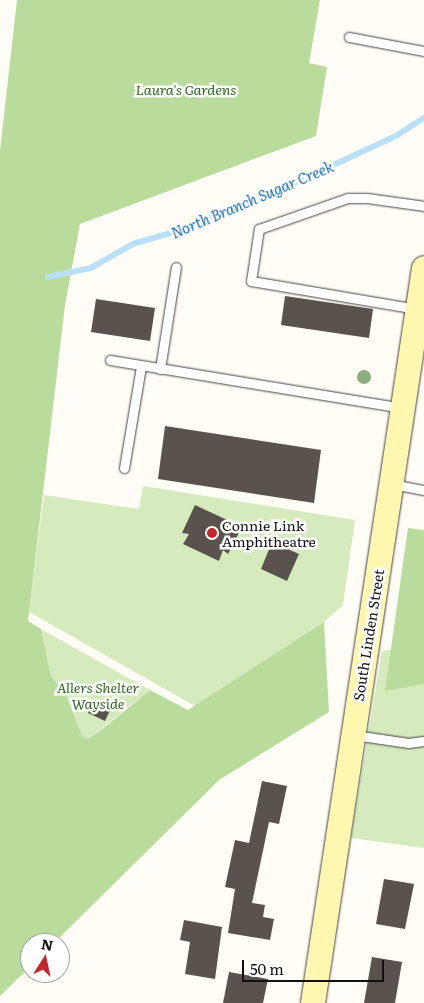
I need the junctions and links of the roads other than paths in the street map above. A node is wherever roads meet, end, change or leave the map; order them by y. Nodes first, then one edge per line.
1 (349, 37) dead end
2 (424, 51) edge
3 (424, 206) edge
4 (176, 267) dead end
5 (424, 268) edge
6 (418, 309) junction
7 (110, 360) dead end
8 (142, 366) junction
9 (160, 369) junction
10 (403, 408) junction
11 (124, 468) dead end
12 (391, 484) junction
13 (424, 490) edge
14 (354, 734) junction
15 (424, 741) edge
16 (313, 1003) edge

1 - 2 lane
3 - 6 lane
4 - 9 lane
5 - 6 main road, South Linden Street
6 - 10 main road, South Linden Street
7 - 8 lane
8 - 9 lane
8 - 11 lane
9 - 10 lane
10 - 12 main road, South Linden Street
12 - 13 lane
12 - 14 main road, South Linden Street
14 - 15 lane
14 - 16 main road, South Linden Street

